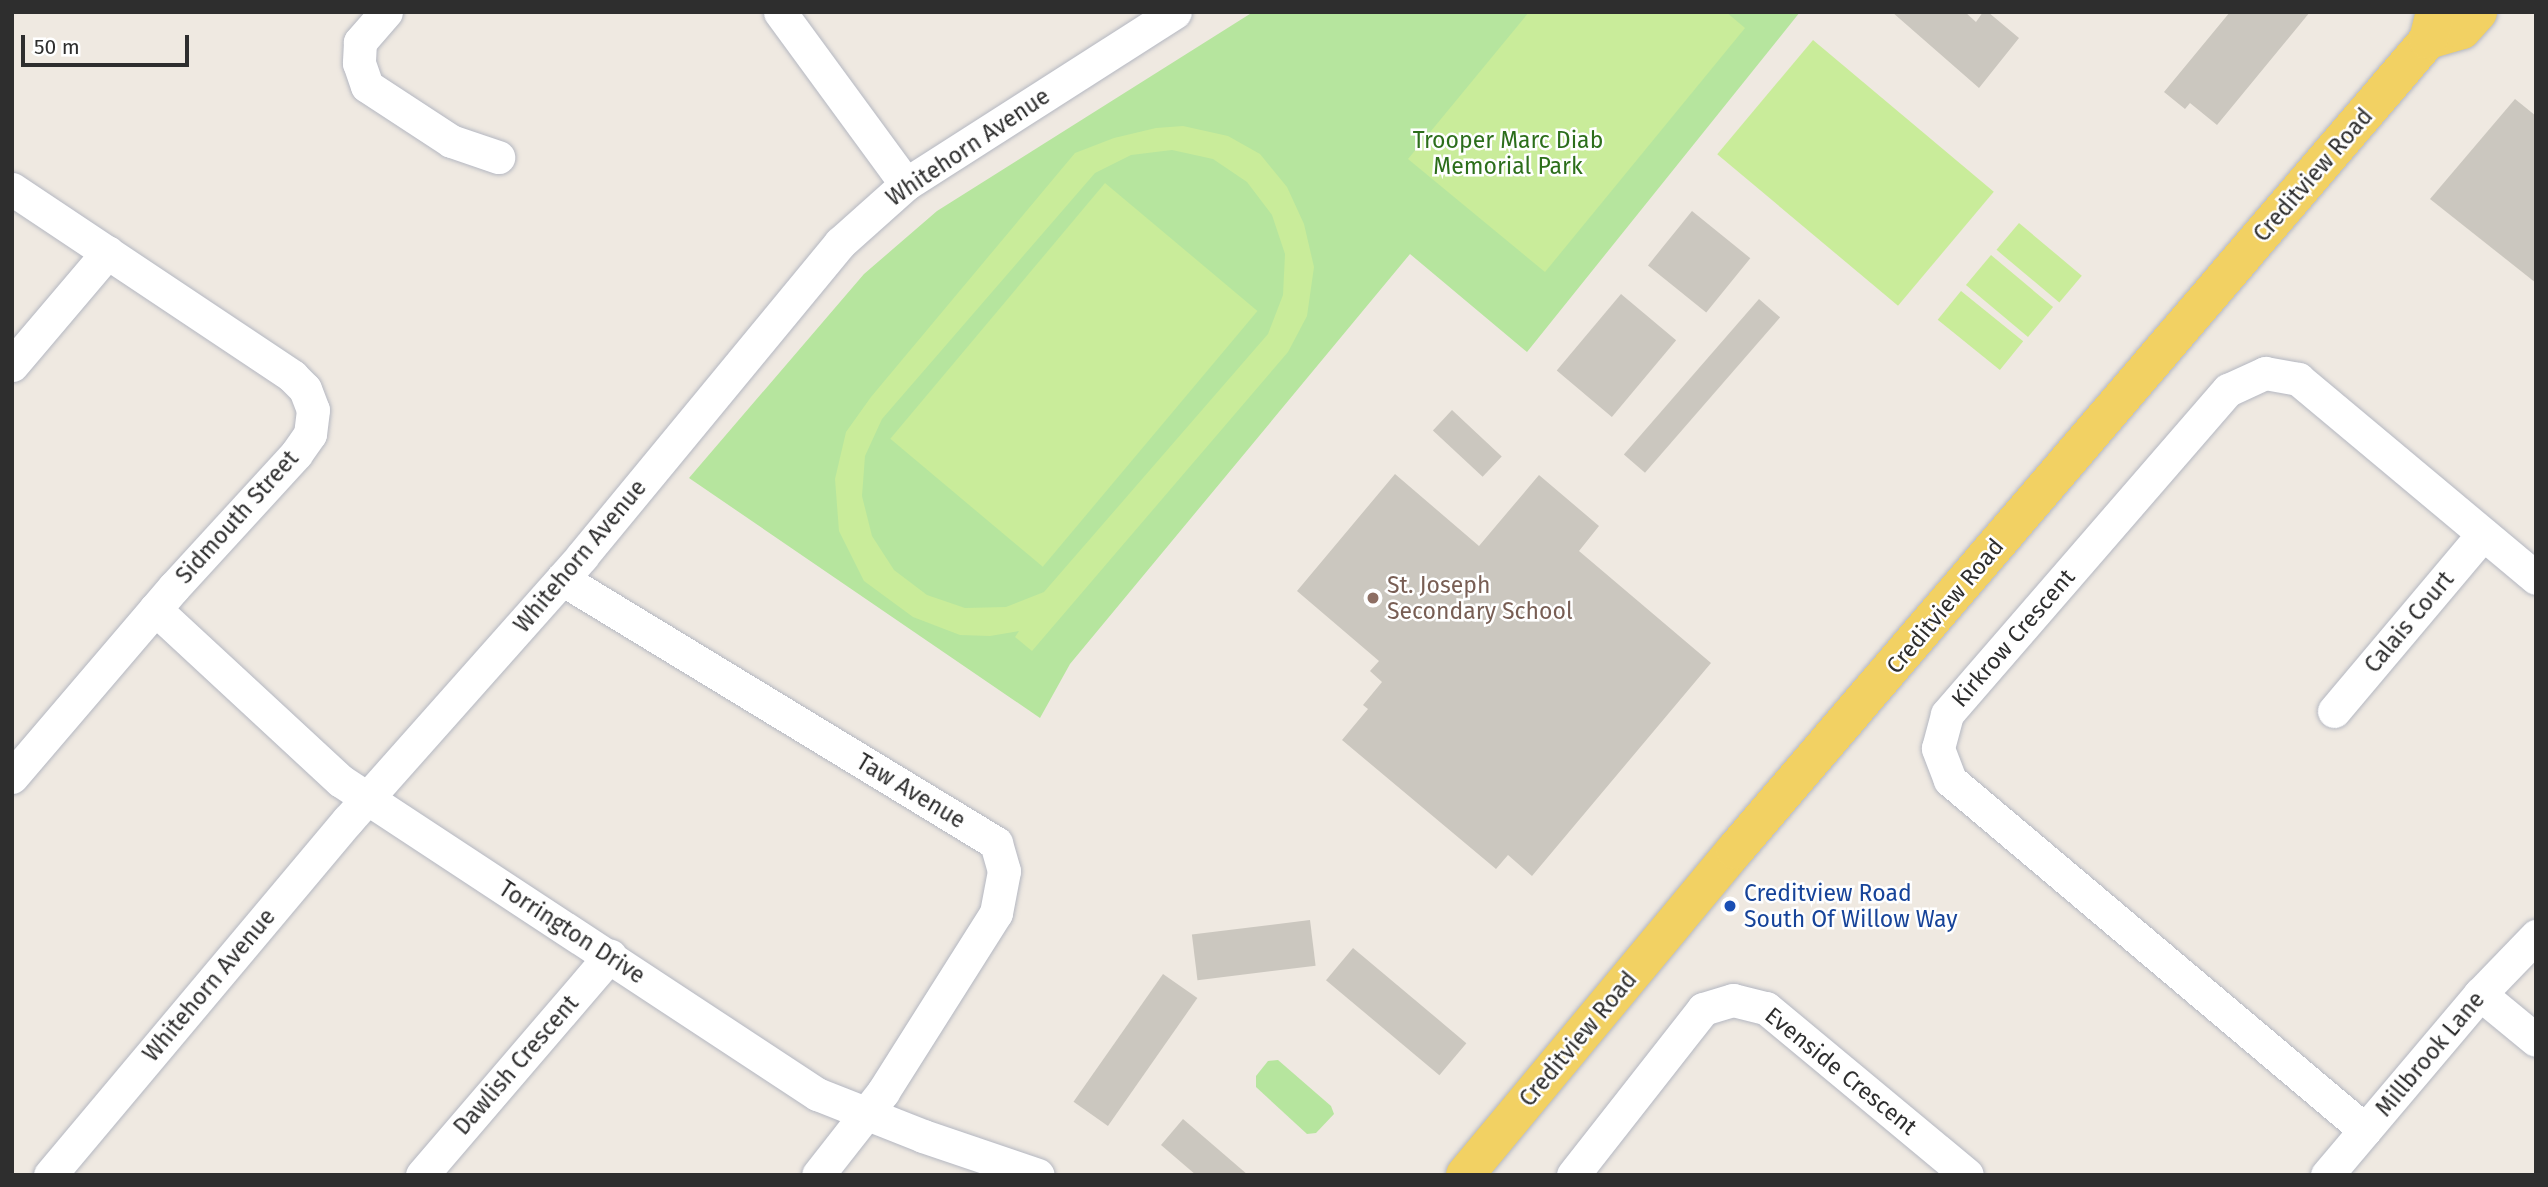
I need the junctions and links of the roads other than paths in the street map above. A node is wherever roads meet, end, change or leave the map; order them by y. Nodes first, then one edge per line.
1 (386, 12) edge
2 (780, 12) edge
3 (1175, 12) edge
4 (2478, 12) edge
5 (2431, 26) edge
6 (498, 156) dead end
7 (906, 184) junction
8 (12, 189) edge
9 (108, 252) junction
10 (12, 365) edge
11 (2483, 534) junction
12 (2536, 578) edge
13 (562, 579) junction
14 (155, 609) junction
15 (2334, 710) dead end
16 (12, 778) edge
17 (368, 799) junction
18 (2536, 936) edge
19 (610, 956) junction
20 (2480, 994) junction
21 (2536, 1040) edge
22 (868, 1113) junction
23 (2365, 1130) junction
24 (50, 1175) edge
25 (422, 1175) edge
26 (818, 1175) edge
27 (1038, 1175) edge
28 (1465, 1175) edge
29 (1573, 1175) edge
30 (1967, 1175) edge
31 (2327, 1175) edge

1 - 6 street
2 - 7 street
3 - 7 street, Whitehorn Avenue
4 - 5 main road, Creditview Road
5 - 28 main road, Creditview Road
7 - 13 street, Whitehorn Avenue
8 - 9 street, Sidmouth Street
9 - 10 street
9 - 14 street, Sidmouth Street
11 - 12 street, Kirkrow Crescent
11 - 15 street, Calais Court
11 - 23 street, Kirkrow Crescent
13 - 17 street, Whitehorn Avenue
13 - 22 street, Taw Avenue
14 - 16 street, Sidmouth Street
14 - 17 street, Torrington Drive
17 - 19 street, Torrington Drive
17 - 24 street, Whitehorn Avenue
18 - 20 street, Millbrook Lane
19 - 22 street, Torrington Drive
19 - 25 street, Dawlish Crescent
20 - 21 street
20 - 23 street, Millbrook Lane
22 - 26 street
22 - 27 street, Torrington Drive
23 - 31 street, Millbrook Lane
29 - 30 street, Evenside Crescent

